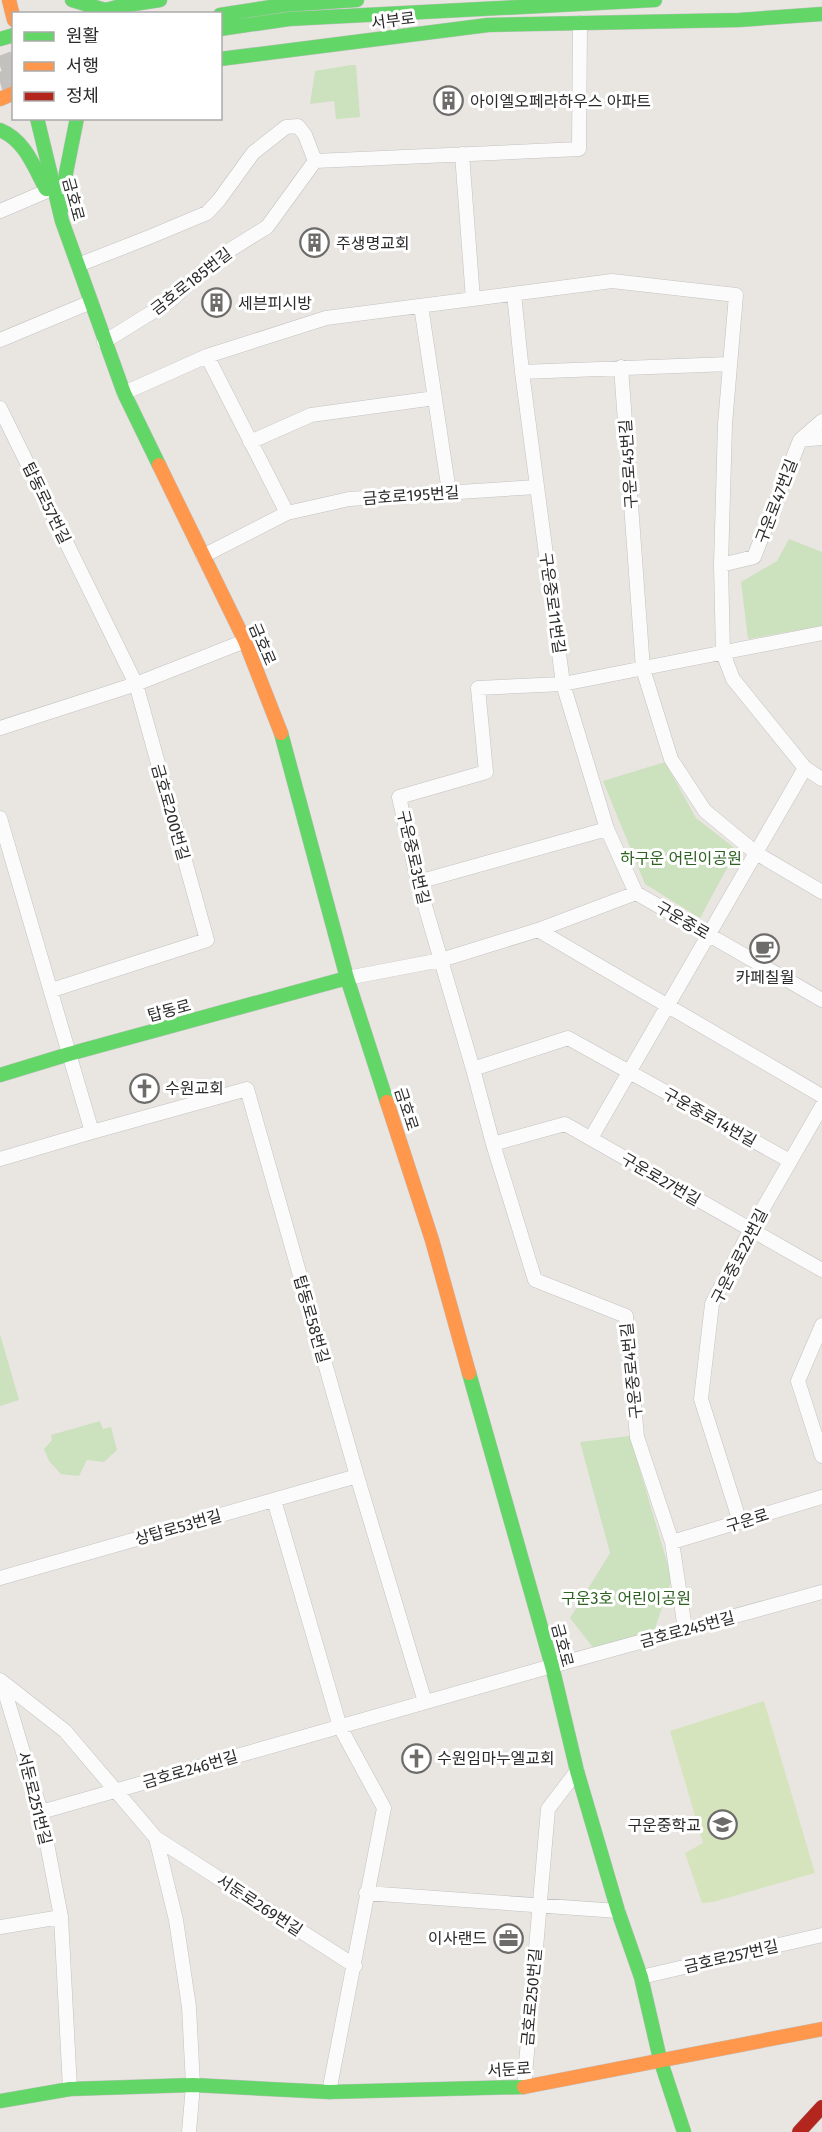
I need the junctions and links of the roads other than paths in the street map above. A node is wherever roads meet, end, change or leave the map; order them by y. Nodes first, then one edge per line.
1 (72, 0) edge
2 (160, 0) edge
3 (357, 0) edge
4 (655, 0) edge
5 (115, 10) edge
6 (822, 14) edge
7 (222, 15) edge
8 (580, 23) junction
9 (222, 29) edge
10 (222, 59) edge
11 (37, 120) edge
12 (77, 120) edge
13 (0, 130) edge
14 (462, 154) junction
15 (315, 161) junction
16 (46, 191) junction
17 (0, 211) edge
18 (62, 221) junction
19 (78, 265) junction
20 (513, 294) junction
21 (473, 300) junction
22 (91, 302) junction
23 (421, 306) junction
24 (0, 340) edge
25 (104, 342) junction
26 (207, 356) junction
27 (729, 364) junction
28 (621, 367) junction
29 (522, 372) junction
30 (124, 393) junction
31 (435, 398) junction
32 (0, 408) edge
33 (822, 421) edge
34 (822, 438) edge
35 (800, 440) junction
36 (250, 442) junction
37 (537, 487) junction
38 (449, 492) junction
39 (286, 513) junction
40 (203, 556) junction
41 (721, 565) junction
42 (93, 598) joint
43 (822, 633) edge
44 (245, 641) junction
45 (723, 653) junction
46 (643, 669) junction
47 (136, 684) junction
48 (563, 684) junction
49 (0, 728) edge
50 (805, 768) junction
51 (822, 779) edge
52 (0, 818) edge
53 (607, 829) junction
54 (756, 853) junction
55 (418, 882) junction
56 (822, 892) edge
57 (636, 893) junction
58 (538, 930) junction
59 (709, 935) junction
60 (441, 960) junction
61 (347, 978) junction
62 (52, 990) junction
63 (822, 1000) edge
64 (668, 1006) junction
65 (69, 1054) junction
66 (474, 1069) junction
67 (629, 1072) junction
68 (0, 1075) edge
69 (822, 1096) edge
70 (822, 1106) edge
71 (92, 1132) junction
72 (591, 1138) junction
73 (493, 1143) junction
74 (0, 1159) edge
75 (790, 1161) junction
76 (750, 1231) junction
77 (822, 1270) edge
78 (822, 1325) edge
79 (822, 1456) edge
80 (357, 1476) junction
81 (822, 1497) edge
82 (274, 1500) junction
83 (740, 1522) junction
84 (672, 1542) junction
85 (0, 1578) edge
86 (822, 1592) edge
87 (685, 1629) junction
88 (552, 1666) junction
89 (1, 1679) edge
90 (425, 1702) junction
91 (340, 1726) junction
92 (577, 1771) junction
93 (115, 1791) junction
94 (41, 1812) junction
95 (156, 1838) junction
96 (366, 1893) junction
97 (539, 1906) junction
98 (618, 1911) junction
99 (61, 1917) junction
100 (0, 1927) edge
101 (822, 1935) edge
102 (355, 1966) junction
103 (640, 1977) junction
104 (822, 2029) edge
105 (660, 2059) junction
106 (193, 2085) junction
107 (524, 2087) junction
108 (70, 2089) junction
109 (328, 2092) junction
110 (0, 2101) edge
111 (822, 2108) edge
112 (189, 2132) edge
113 (684, 2132) edge
114 (799, 2132) edge

1 - 5 street
2 - 5 street
3 - 7 street, 서부로
4 - 9 street, 서부로
6 - 8 street, 서부로
8 - 10 street, 서부로
8 - 14 street
11 - 18 street, 금호로
12 - 18 street
13 - 16 street
14 - 15 street
14 - 21 street
15 - 19 street
15 - 25 street, 금호로185번길
16 - 17 street
16 - 18 street
18 - 19 street, 금호로
19 - 22 street, 금호로
20 - 21 street
20 - 27 street
20 - 29 street, 구운중로11번길
21 - 23 street
22 - 24 street
22 - 25 street, 금호로
23 - 26 street
23 - 31 street
25 - 30 street, 금호로
26 - 30 street
26 - 36 street
27 - 28 street
27 - 41 street
28 - 29 street
28 - 46 street, 구운로45번길
29 - 37 street, 구운중로11번길
30 - 40 street, 금호로
31 - 36 street
31 - 38 street
32 - 42 street, 탑동로57번길
33 - 35 street, 구운로47번길
34 - 35 street
35 - 41 street, 구운로47번길
36 - 39 street
37 - 38 street, 금호로195번길
37 - 48 street, 구운중로11번길
38 - 39 street, 금호로195번길
39 - 40 street, 금호로195번길
40 - 44 street, 금호로
41 - 45 street
42 - 47 street, 금호로200번길
43 - 45 street
44 - 47 street
44 - 61 street, 금호로
45 - 46 street
45 - 50 street
46 - 48 street
46 - 54 street, 구운로45번길
47 - 49 street
47 - 62 street, 금호로200번길
48 - 53 street, 구운중로11번길
48 - 55 street, 구운중로3번길
50 - 51 street
50 - 54 street
52 - 62 street
53 - 55 street
53 - 57 street, 구운중로11번길
54 - 56 street, 구운로45번길
54 - 59 street
55 - 60 street, 구운중로3번길
57 - 58 street
57 - 59 street, 구운중로
58 - 60 street
58 - 64 street
59 - 63 street, 구운중로
59 - 64 street
60 - 61 street
60 - 66 street, 구운중로4번길
61 - 65 street, 탑동로
61 - 88 street, 금호로
62 - 65 street
64 - 67 street
64 - 69 street
65 - 68 street, 탑동로
65 - 71 street
66 - 67 street
66 - 73 street, 구운중로4번길
67 - 72 street
67 - 75 street, 구운중로14번길
70 - 75 street, 구운중로22번길
71 - 74 street, 탑동로58번길
71 - 80 street, 탑동로58번길
72 - 73 street, 구운로27번길
72 - 76 street, 구운로27번길
73 - 84 street, 구운중로4번길
75 - 76 street, 구운중로22번길
76 - 77 street, 구운로27번길
76 - 83 street, 구운중로22번길
78 - 79 street
80 - 82 street, 상탑로53번길
80 - 90 street, 탑동로58번길
81 - 83 street, 구운로
82 - 85 street, 상탑로53번길
82 - 91 street
83 - 84 street, 구운로
84 - 87 street, 구운중로4번길
86 - 87 street, 금호로245번길
87 - 88 street, 금호로245번길
88 - 90 street, 금호로246번길
88 - 92 street, 금호로
89 - 93 street, 서둔로251번길
89 - 94 street, 서둔로251번길
90 - 91 street, 금호로246번길
91 - 93 street, 금호로246번길
91 - 96 street
92 - 97 street, 금호로250번길
92 - 98 street, 금호로
93 - 94 street, 금호로246번길
93 - 95 street, 서둔로269번길
94 - 99 street, 서둔로251번길
95 - 102 street, 서둔로269번길
95 - 106 street
96 - 97 street
96 - 102 street
97 - 98 street
97 - 107 street, 금호로250번길
98 - 103 street, 금호로
99 - 100 street
99 - 108 street, 서둔로251번길
101 - 103 street, 금호로257번길
102 - 109 street
103 - 105 street, 금호로
104 - 105 street, 서둔로
105 - 107 street, 서둔로
105 - 113 street, 금호로
106 - 108 street, 서둔로
106 - 109 street, 서둔로
106 - 112 street
107 - 109 street, 서둔로
108 - 110 street, 서둔로
111 - 114 street

